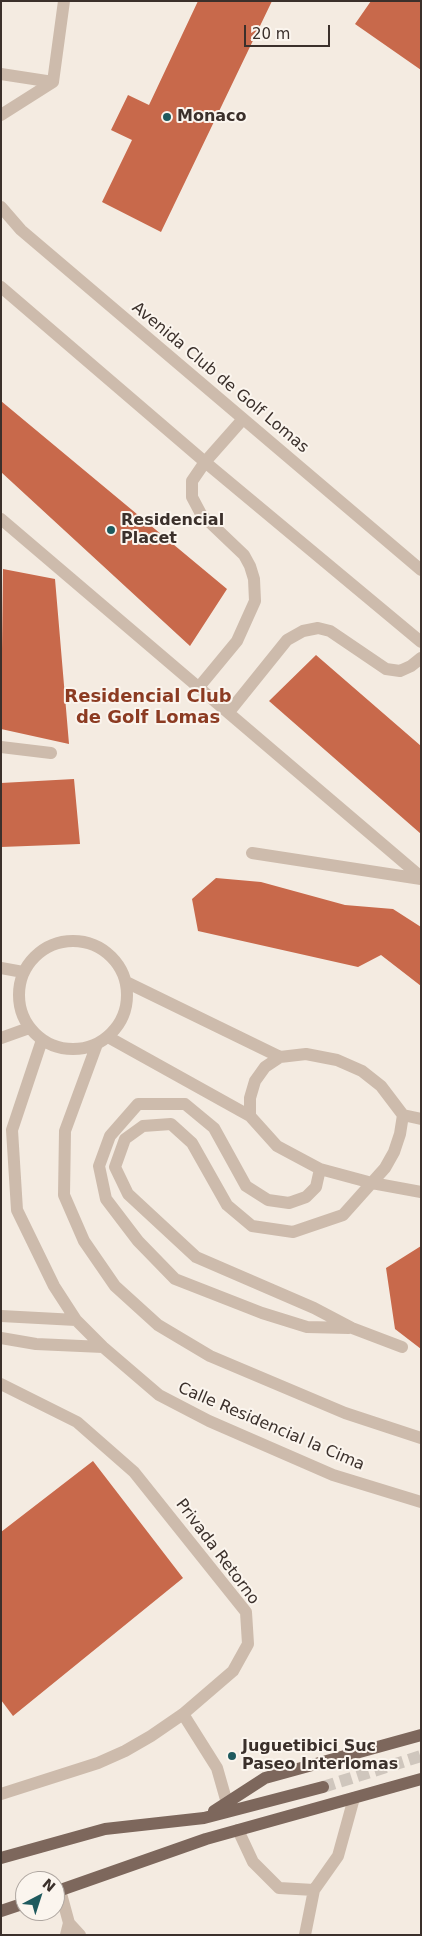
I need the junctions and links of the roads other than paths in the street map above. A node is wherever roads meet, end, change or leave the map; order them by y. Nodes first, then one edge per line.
1 (64, 1) edge
2 (1, 74) edge
3 (53, 82) junction
4 (1, 115) edge
5 (1, 207) edge
6 (1, 287) edge
7 (243, 419) junction
8 (205, 462) junction
9 (1, 519) edge
10 (421, 570) edge
11 (421, 642) edge
12 (421, 658) edge
13 (199, 687) junction
14 (229, 712) junction
15 (1, 747) edge
16 (51, 753) dead end
17 (252, 853) dead end
18 (421, 878) edge
19 (1, 968) edge
20 (23, 972) junction
21 (126, 982) junction
22 (29, 1028) junction
23 (108, 1036) junction
24 (1, 1038) edge
25 (42, 1040) junction
26 (97, 1044) junction
27 (280, 1057) junction
28 (403, 1115) junction
29 (250, 1116) junction
30 (421, 1119) edge
31 (320, 1169) junction
32 (372, 1183) junction
33 (421, 1192) edge
34 (1, 1316) edge
35 (76, 1320) junction
36 (352, 1328) junction
37 (1, 1338) edge
38 (402, 1346) dead end
39 (103, 1348) junction
40 (1, 1384) edge
41 (421, 1438) edge
42 (421, 1502) edge
43 (183, 1714) junction
44 (421, 1735) edge
45 (421, 1779) edge
46 (323, 1786) tunnel mouth
47 (1, 1794) edge
48 (354, 1798) junction
49 (227, 1803) junction
50 (204, 1818) junction
51 (238, 1830) junction
52 (1, 1858) edge
53 (65, 1889) edge
54 (314, 1890) junction
55 (15, 1906) edge
56 (1, 1911) edge
57 (67, 1929) edge
58 (80, 1935) edge
59 (305, 1935) edge

1 - 3 street
2 - 3 street
3 - 4 street
5 - 7 street, Avenida Club de Golf Lomas
6 - 8 street
7 - 8 street
7 - 10 street, Avenida Club de Golf Lomas
8 - 11 street
8 - 13 street
9 - 13 street
12 - 14 street
13 - 14 street
14 - 18 street
15 - 16 street
17 - 18 street
19 - 20 street
20 - 21 street
20 - 22 street
21 - 23 street
21 - 27 street
22 - 24 street
22 - 25 street
23 - 26 street
23 - 29 street
25 - 26 street
25 - 35 street, Calle Residencial la Cima
26 - 41 street
27 - 28 street
27 - 29 street
28 - 30 street
28 - 32 street
29 - 31 street
31 - 32 street
31 - 36 street
32 - 33 street
32 - 36 street
34 - 35 street
35 - 39 street, Calle Residencial la Cima
36 - 38 street
37 - 39 street
39 - 42 street, Calle Residencial la Cima
40 - 43 street, Privada Retorno
43 - 47 street, Privada Retorno
43 - 49 street
44 - 49 main road
45 - 48 main road
46 - 50 main road
48 - 51 main road
48 - 54 street
49 - 50 main road
50 - 52 main road
51 - 53 main road
51 - 54 street
54 - 59 street
55 - 56 main road
57 - 58 street

